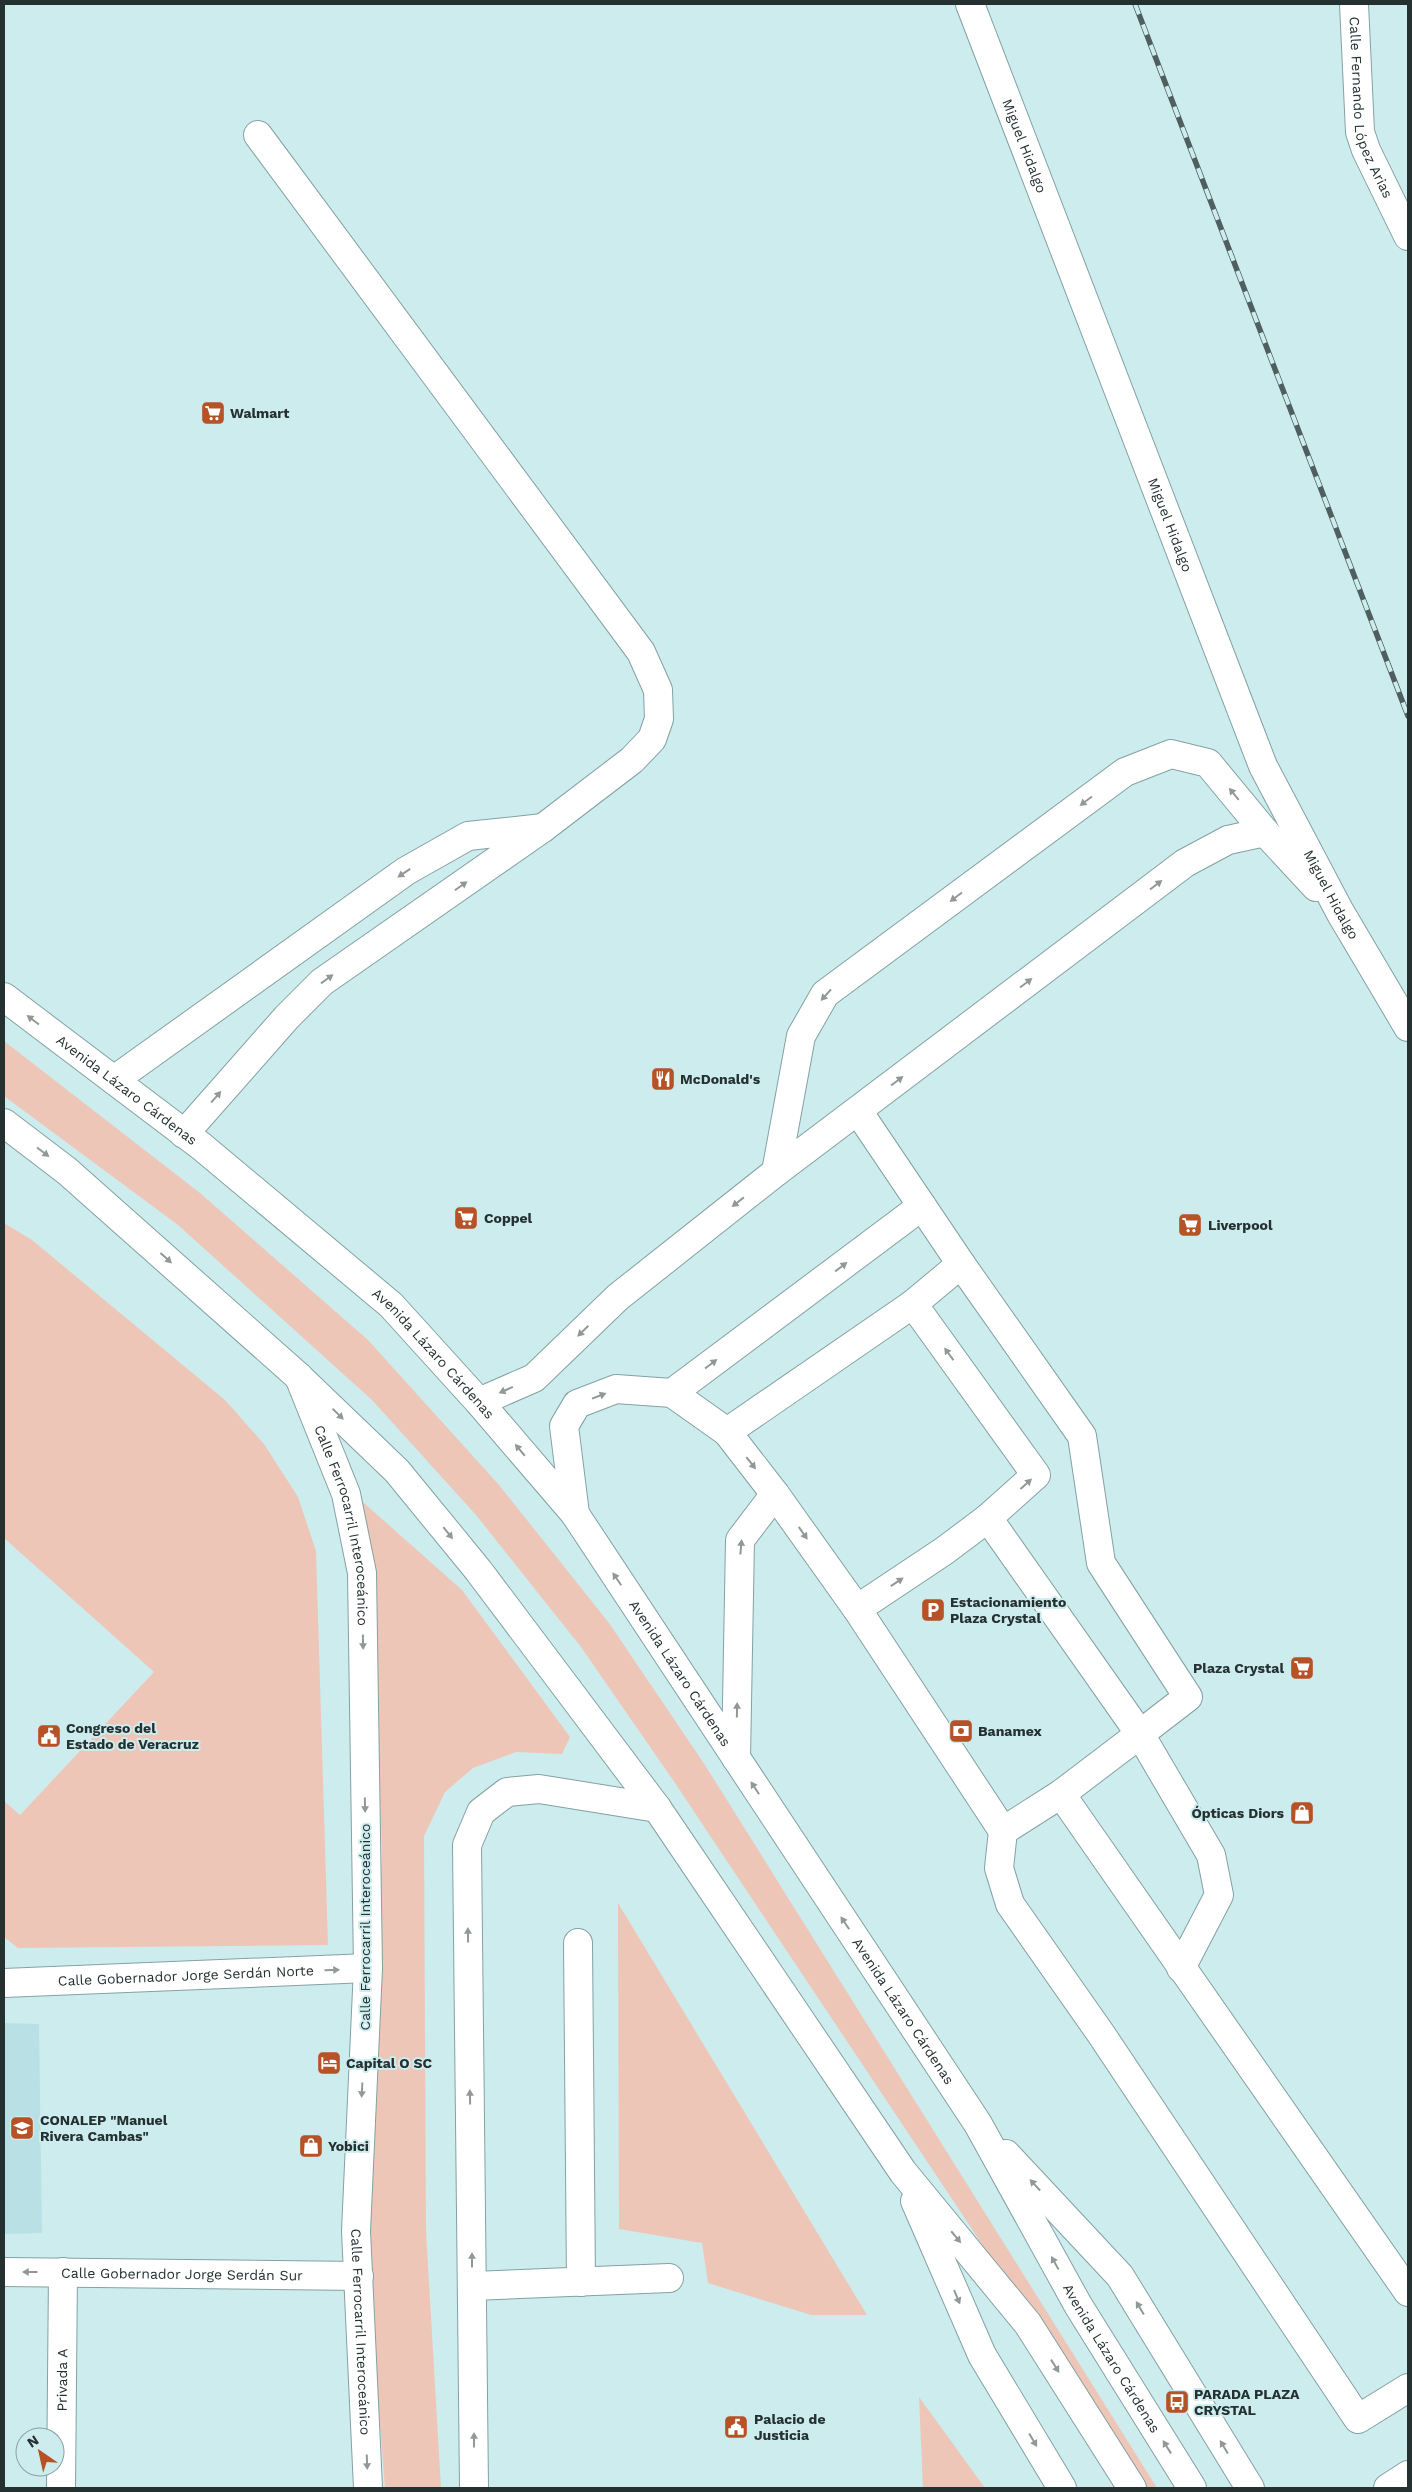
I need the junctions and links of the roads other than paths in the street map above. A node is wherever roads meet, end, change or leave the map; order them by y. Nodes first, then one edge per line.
1 (970, 4) edge
2 (1354, 4) edge
3 (258, 135) dead end
4 (1408, 236) edge
5 (543, 828) junction
6 (1265, 832) junction
7 (1340, 912) junction
8 (4, 997) edge
9 (1408, 1027) edge
10 (114, 1080) junction
11 (858, 1111) junction
12 (4, 1123) edge
13 (184, 1134) junction
14 (776, 1172) junction
15 (922, 1206) junction
16 (962, 1264) junction
17 (913, 1304) junction
18 (299, 1377) junction
19 (672, 1393) junction
20 (479, 1402) junction
21 (727, 1432) junction
22 (775, 1494) junction
23 (575, 1514) junction
24 (988, 1518) junction
25 (857, 1609) junction
26 (1140, 1734) junction
27 (736, 1758) junction
28 (1061, 1794) junction
29 (657, 1808) junction
30 (1003, 1831) junction
31 (578, 1943) dead end
32 (368, 1968) junction
33 (1181, 1968) junction
34 (4, 1983) edge
35 (978, 2124) junction
36 (903, 2172) junction
37 (4, 2272) edge
38 (63, 2272) junction
39 (359, 2276) junction
40 (669, 2278) dead end
41 (581, 2282) junction
42 (472, 2286) junction
43 (1408, 2292) edge
44 (1408, 2388) edge
45 (1408, 2475) edge
46 (61, 2488) edge
47 (368, 2488) edge
48 (474, 2488) edge
49 (1062, 2488) edge
50 (1132, 2488) edge
51 (1192, 2488) edge
52 (1250, 2488) edge
53 (1388, 2488) edge

1 - 7 main road, Miguel Hidalgo
2 - 4 main road, Calle Fernando López Arias
3 - 5 main road
5 -> 10 main road
13 -> 5 main road
6 - 7 main road
11 -> 6 main road
6 -> 14 main road
7 - 9 main road, Miguel Hidalgo
10 -> 8 main road, Avenida Lázaro Cárdenas
10 - 13 main road, Avenida Lázaro Cárdenas
11 - 14 main road
11 - 15 main road
12 -> 18 main road
13 - 20 main road, Avenida Lázaro Cárdenas
14 -> 20 main road
15 - 16 main road
19 -> 15 main road
16 - 17 main road
16 - 26 main road
17 - 21 main road
24 -> 17 main road
18 -> 29 main road
18 -> 32 main road, Calle Ferrocarril Interoceánico
19 - 21 main road
23 -> 19 main road
23 -> 20 main road, Avenida Lázaro Cárdenas
21 -> 22 main road
22 -> 25 main road
27 -> 22 main road
27 -> 23 main road, Avenida Lázaro Cárdenas
25 -> 24 main road
24 - 26 main road
25 - 30 main road
26 - 28 main road
26 - 33 main road
35 -> 27 main road, Avenida Lázaro Cárdenas
28 - 30 main road
28 - 33 main road
29 - 36 main road
42 -> 29 main road
30 - 44 main road
31 - 41 main road
34 -> 32 main road, Calle Gobernador Jorge Serdán Norte
32 -> 39 main road, Calle Ferrocarril Interoceánico
33 - 43 main road
51 -> 35 main road, Avenida Lázaro Cárdenas
52 -> 35 main road
36 -> 49 main road
36 -> 50 main road
38 -> 37 main road, Calle Gobernador Jorge Serdán Sur
38 - 39 main road, Calle Gobernador Jorge Serdán Sur
38 - 46 main road, Privada A
39 -> 47 main road, Calle Ferrocarril Interoceánico
40 - 41 main road
41 - 42 main road
48 -> 42 main road
45 - 53 main road

